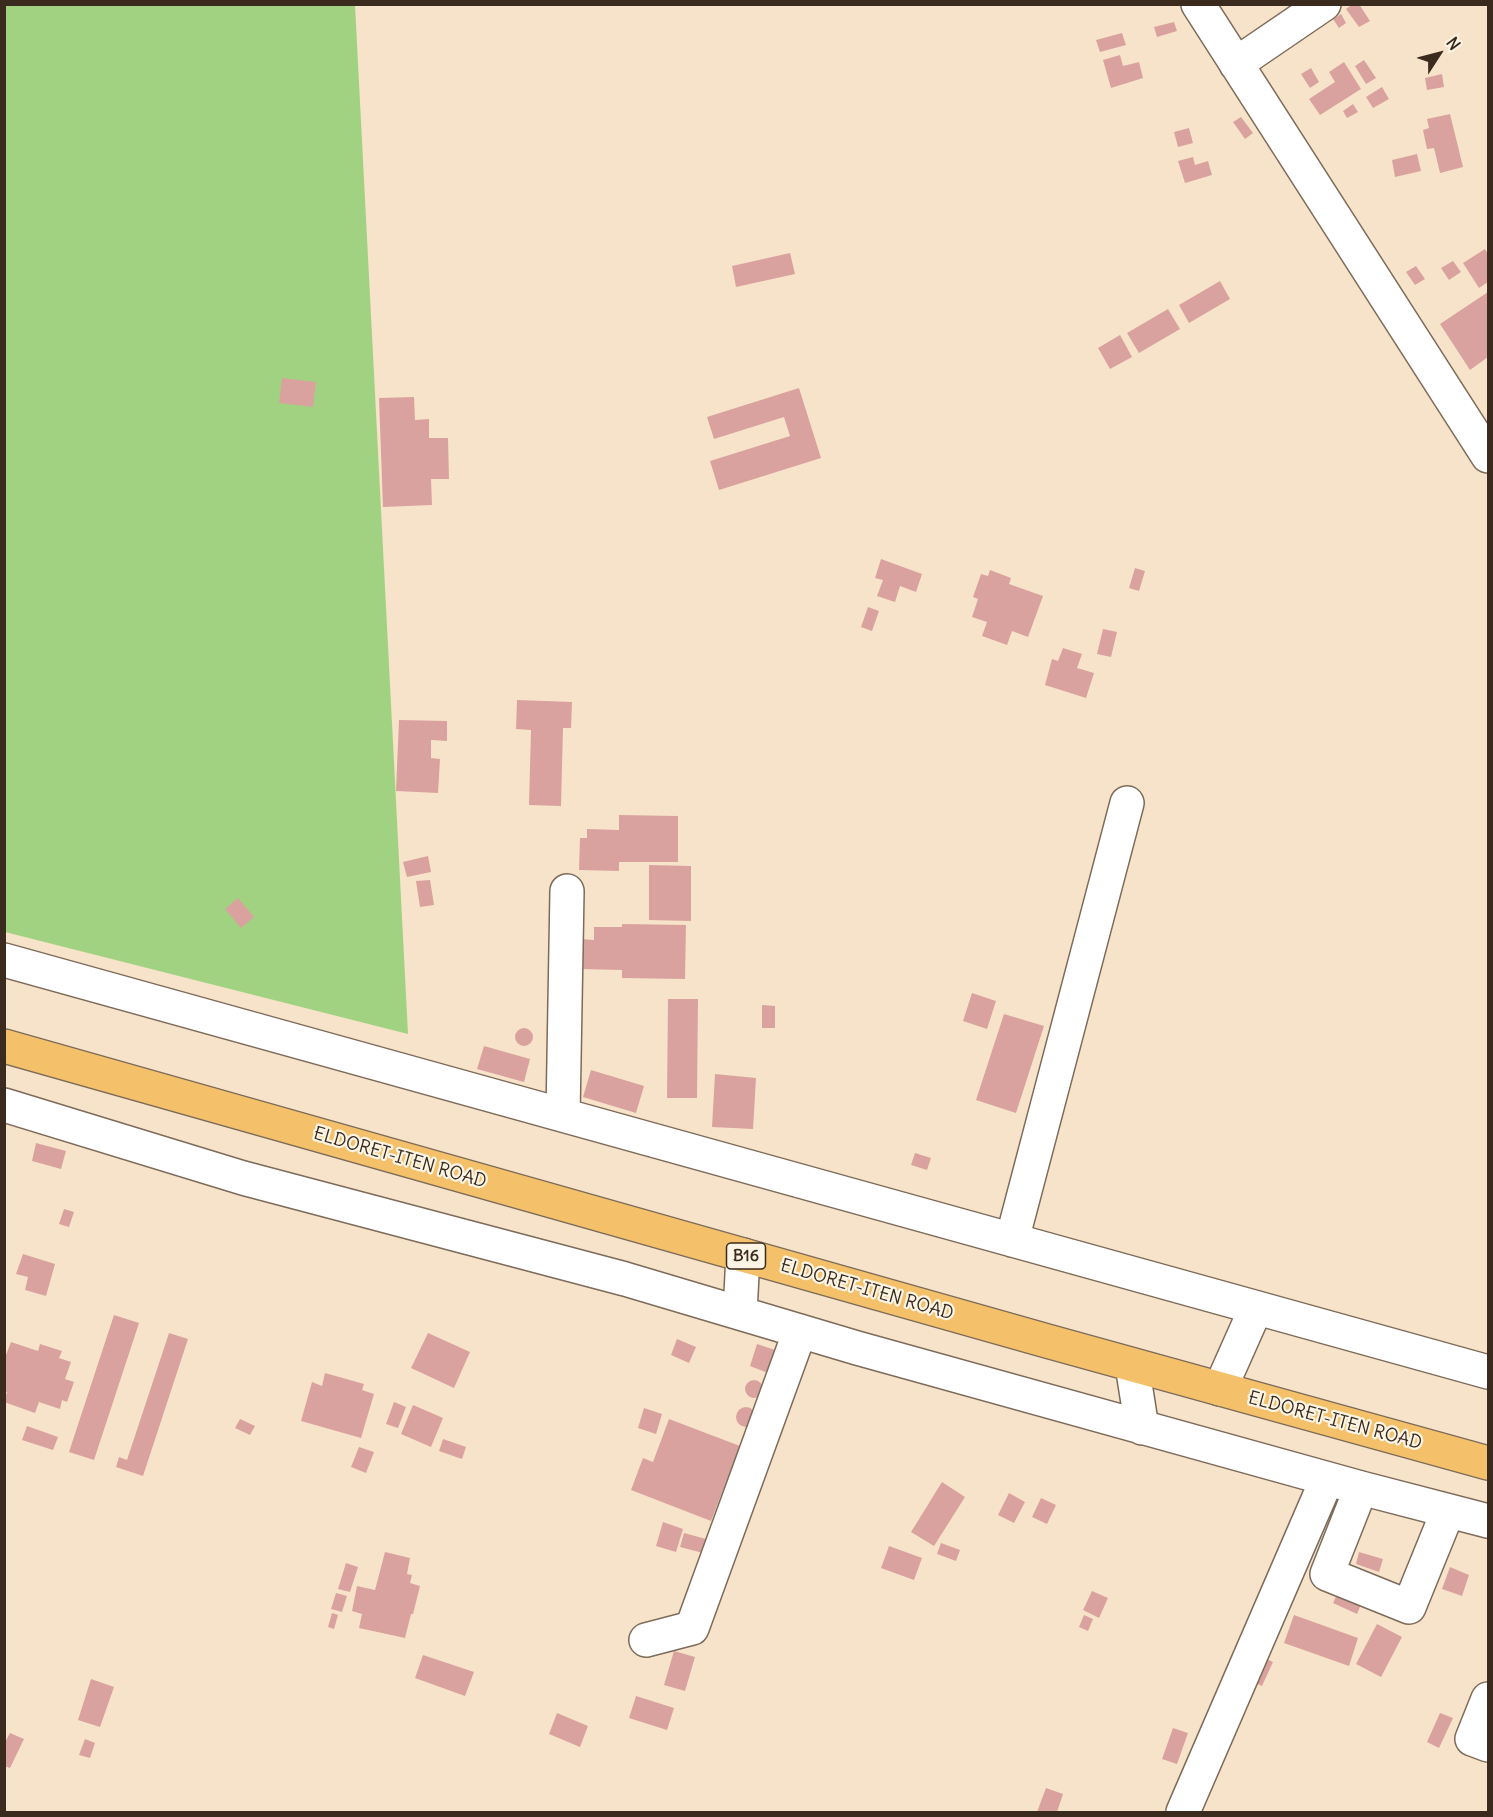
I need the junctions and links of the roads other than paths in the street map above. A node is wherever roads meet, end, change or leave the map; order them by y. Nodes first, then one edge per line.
1 (1198, 4) edge
2 (1324, 4) edge
3 (1236, 64) junction
4 (1488, 456) edge
5 (1127, 803) dead end
6 (567, 891) dead end
7 (4, 960) edge
8 (4, 1046) edge
9 (4, 1105) edge
10 (563, 1115) junction
11 (1012, 1240) junction
12 (742, 1255) junction
13 (1256, 1308) junction
14 (740, 1313) junction
15 (800, 1331) junction
16 (1132, 1365) junction
17 (1488, 1372) edge
18 (1220, 1389) junction
19 (1142, 1428) junction
20 (1488, 1463) edge
21 (1327, 1479) junction
22 (1361, 1488) junction
23 (1448, 1511) junction
24 (1488, 1521) edge
25 (646, 1640) dead end
26 (1488, 1699) edge
27 (1488, 1745) edge
28 (1183, 1812) edge

1 - 3 street
2 - 3 street
3 - 4 street
5 - 11 street
6 - 10 street
7 - 10 street
8 - 12 main road, ELDORET-ITEN ROAD / B16
9 - 14 street
10 - 11 street
11 - 13 street
12 - 14 street
12 - 16 main road, ELDORET-ITEN ROAD / B16
13 - 17 street
13 - 18 street
14 - 15 street
15 - 19 street
15 - 25 street
16 - 18 main road, ELDORET-ITEN ROAD / B16
16 - 19 street
18 - 20 main road, ELDORET-ITEN ROAD / B16
19 - 21 street
21 - 22 street
21 - 28 street
22 - 23 street
22 - 23 street
23 - 24 street
26 - 27 street

